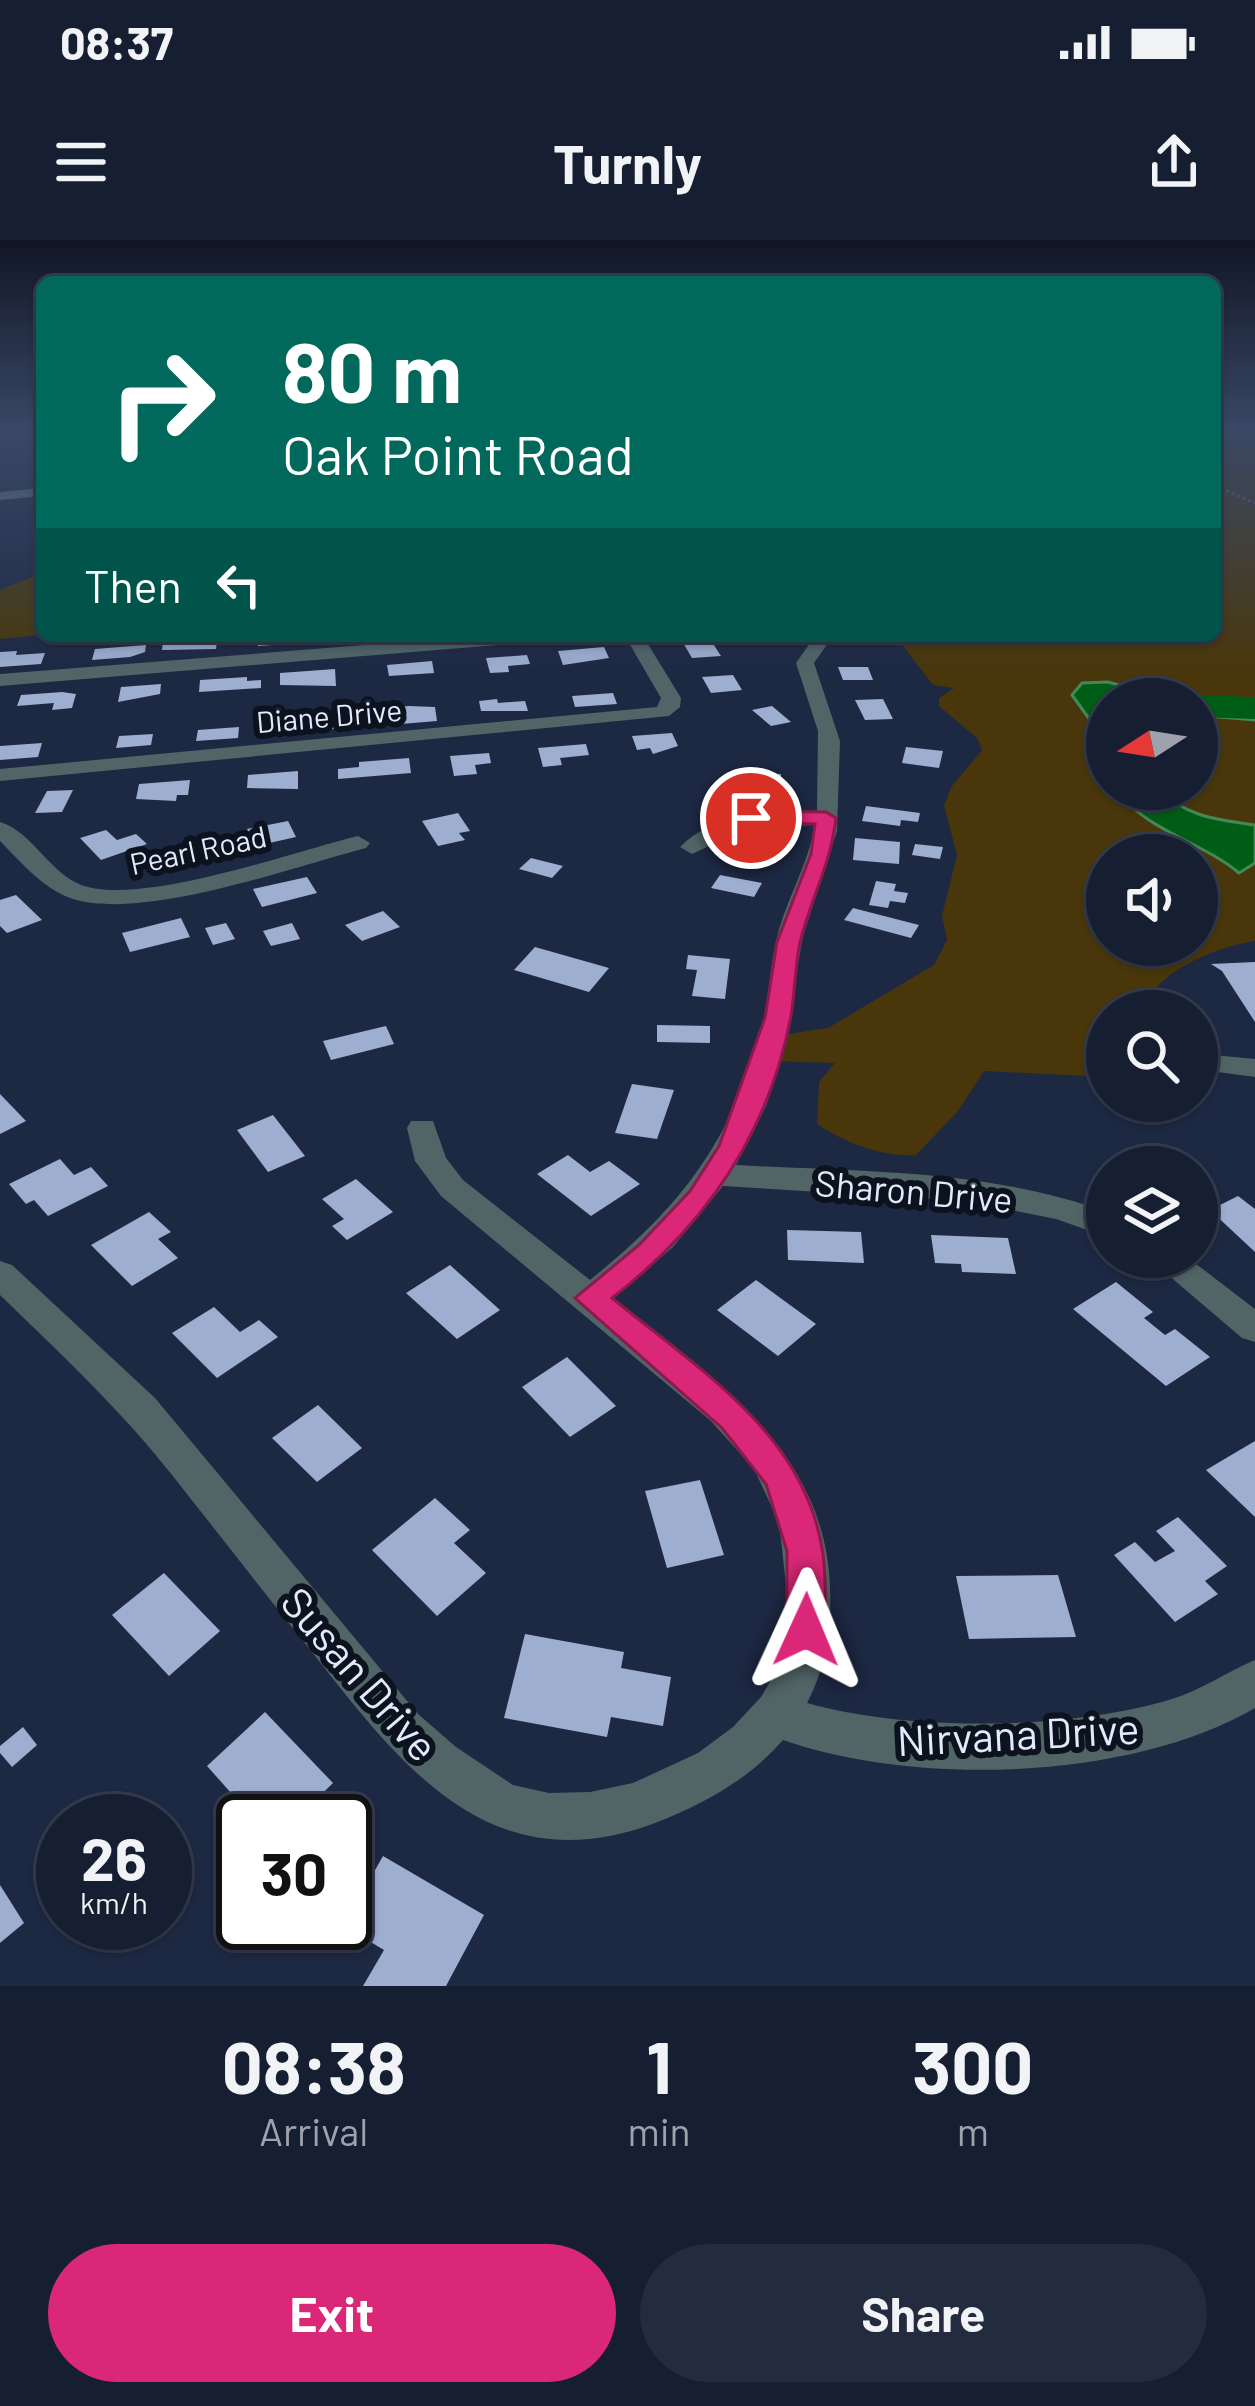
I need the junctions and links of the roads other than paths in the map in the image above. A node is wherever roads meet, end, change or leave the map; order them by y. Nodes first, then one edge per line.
1 (471, 642) edge
2 (638, 642) edge
3 (819, 642) edge
4 (0, 680) edge
5 (0, 776) edge
6 (826, 818) junction
7 (0, 829) edge
8 (358, 843) dead end
9 (692, 848) dead end
10 (1218, 1065) edge
11 (1255, 1069) edge
12 (422, 1128) dead end
13 (717, 1175) junction
14 (1086, 1217) edge
15 (0, 1274) edge
16 (1191, 1278) edge
17 (591, 1298) junction
18 (1255, 1328) edge
19 (1255, 1682) edge
20 (776, 1714) junction

1 - 4 street
2 - 5 street, Diane Drive
3 - 6 street
6 - 9 street
6 - 13 street
7 - 8 street, Pearl Road
10 - 11 street
12 - 17 street, Susan Drive
13 - 14 street, Sharon Drive
13 - 17 street
15 - 20 street, Susan Drive
16 - 18 street
17 - 20 street, Susan Drive
19 - 20 street, Nirvana Drive

